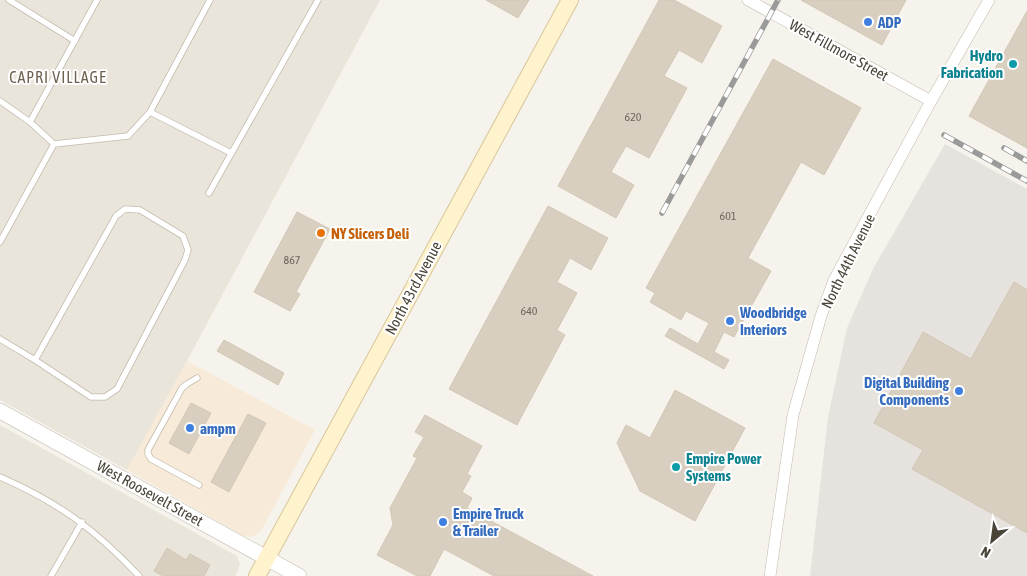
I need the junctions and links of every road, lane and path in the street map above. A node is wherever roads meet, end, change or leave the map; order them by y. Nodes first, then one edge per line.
1 (9, 0) edge
2 (97, 0) edge
3 (210, 0) edge
4 (318, 0) edge
5 (570, 0) edge
6 (748, 0) edge
7 (989, 0) edge
8 (75, 41) junction
9 (0, 101) edge
10 (931, 101) junction
11 (150, 112) junction
12 (30, 122) junction
13 (54, 144) junction
14 (231, 153) junction
15 (209, 193) dead end
16 (0, 242) edge
17 (0, 339) edge
18 (35, 360) junction
19 (197, 378) dead end
20 (0, 411) edge
21 (0, 478) edge
22 (199, 485) dead end
23 (82, 522) junction
24 (266, 558) junction
25 (51, 576) edge
26 (139, 576) edge
27 (257, 576) edge
28 (299, 576) edge
29 (770, 576) edge

1 - 8 lane
2 - 8 lane
3 - 11 lane
4 - 14 lane
5 - 24 main road, North 43rd Avenue
6 - 10 street, West Fillmore Street
7 - 10 street, North 44th Avenue
8 - 12 lane
9 - 12 lane
10 - 29 street, North 44th Avenue
11 - 13 lane
11 - 14 lane
12 - 13 lane
13 - 16 lane
14 - 15 lane
17 - 18 lane
18 - 18 lane
19 - 22 lane
20 - 24 street, West Roosevelt Street
21 - 23 lane
23 - 25 lane
23 - 26 lane
24 - 27 main road, North 43rd Avenue
24 - 28 street, West Roosevelt Street

